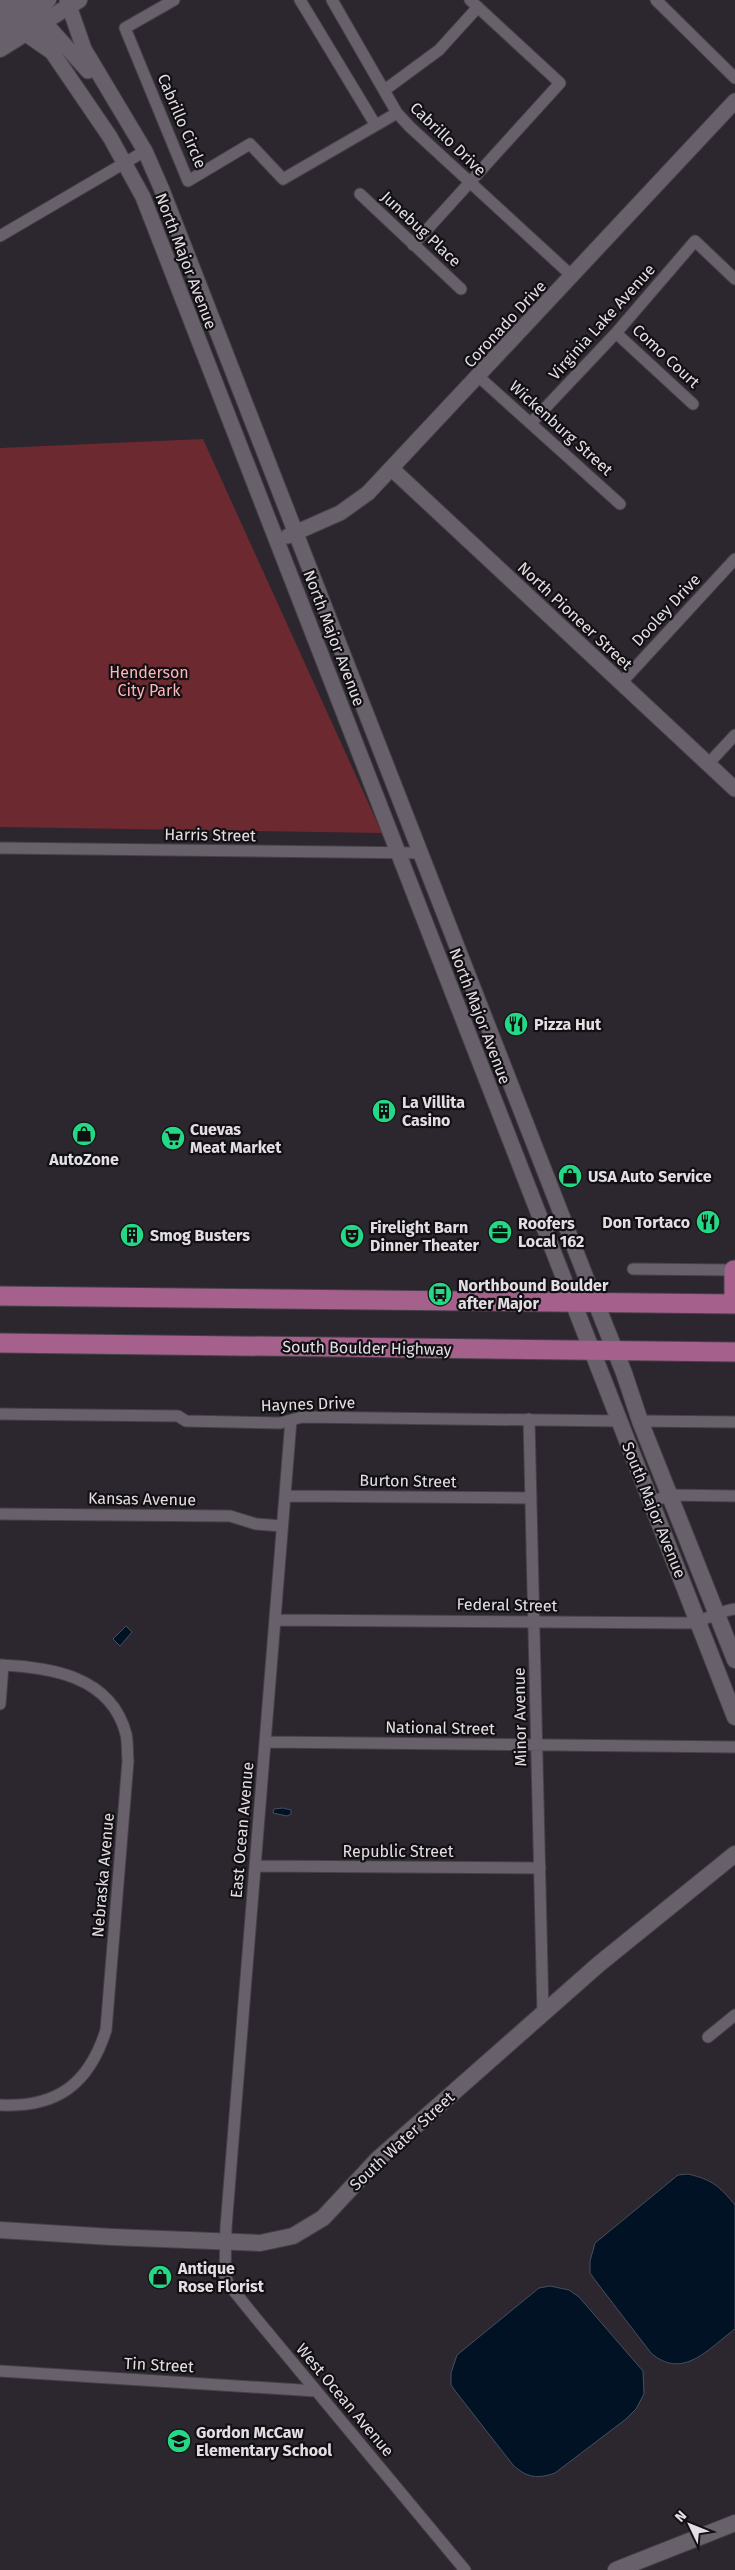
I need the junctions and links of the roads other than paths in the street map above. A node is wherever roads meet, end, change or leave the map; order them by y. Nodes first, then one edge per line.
1 (0, 0) edge
2 (174, 0) edge
3 (300, 0) edge
4 (332, 0) edge
5 (656, 0) edge
6 (47, 1) edge
7 (70, 2) edge
8 (474, 3) edge
9 (24, 7) edge
10 (43, 21) junction
11 (3, 23) edge
12 (26, 33) junction
13 (0, 49) edge
14 (52, 52) junction
15 (735, 78) edge
16 (386, 89) junction
17 (735, 101) edge
18 (116, 105) junction
19 (397, 113) junction
20 (375, 124) junction
21 (145, 151) junction
22 (125, 162) junction
23 (471, 184) junction
24 (360, 194) dead end
25 (0, 236) edge
26 (413, 245) junction
27 (572, 276) junction
28 (735, 279) edge
29 (461, 289) dead end
30 (616, 333) junction
31 (479, 377) junction
32 (693, 404) dead end
33 (250, 418) junction
34 (230, 422) junction
35 (531, 423) junction
36 (392, 469) junction
37 (620, 504) dead end
38 (297, 532) junction
39 (278, 540) junction
40 (735, 559) edge
41 (621, 682) junction
42 (373, 730) junction
43 (735, 735) edge
44 (354, 738) junction
45 (378, 745) junction
46 (359, 753) junction
47 (708, 764) junction
48 (735, 789) edge
49 (0, 848) edge
50 (398, 853) junction
51 (420, 853) junction
52 (454, 942) junction
53 (435, 949) junction
54 (498, 1054) junction
55 (479, 1061) junction
56 (633, 1270) dead end
57 (734, 1270) edge
58 (0, 1296) edge
59 (573, 1302) junction
60 (596, 1302) junction
61 (734, 1304) edge
62 (0, 1343) edge
63 (593, 1350) junction
64 (615, 1350) junction
65 (735, 1352) edge
66 (0, 1414) edge
67 (530, 1419) junction
68 (291, 1420) junction
69 (618, 1421) junction
70 (640, 1421) junction
71 (735, 1422) edge
72 (670, 1495) junction
73 (285, 1496) junction
74 (735, 1496) edge
75 (531, 1498) junction
76 (651, 1502) junction
77 (0, 1514) edge
78 (282, 1526) junction
79 (735, 1609) edge
80 (717, 1616) junction
81 (275, 1620) junction
82 (534, 1622) junction
83 (698, 1622) junction
84 (735, 1660) edge
85 (2, 1665) edge
86 (0, 1704) edge
87 (735, 1717) edge
88 (265, 1742) junction
89 (537, 1745) junction
90 (735, 1747) edge
91 (735, 1854) edge
92 (255, 1866) junction
93 (540, 1868) junction
94 (543, 2014) junction
95 (735, 2015) edge
96 (708, 2037) dead end
97 (0, 2105) edge
98 (0, 2230) edge
99 (226, 2242) junction
100 (0, 2371) edge
101 (316, 2391) junction
102 (735, 2523) edge
103 (465, 2570) edge
104 (616, 2570) edge

1 - 9 street
2 - 20 street, Cabrillo Circle
3 - 20 street
4 - 16 street, Cabrillo Drive
5 - 15 street
6 - 9 main road
6 - 10 street, North Major Avenue
7 - 10 main road
7 - 18 street, North Major Avenue
8 - 16 street
8 - 23 street
9 - 10 street
9 - 11 main road
10 - 12 main road
10 - 14 street, North Major Avenue
10 - 18 street
11 - 12 street
12 - 13 main road
12 - 14 street
14 - 22 street, North Major Avenue
16 - 19 street, Cabrillo Drive
17 - 27 street, Coronado Drive
18 - 21 street, North Major Avenue
19 - 20 street, Cabrillo Circle
19 - 23 street, Cabrillo Drive
21 - 22 street
21 - 33 street, North Major Avenue
22 - 25 street
22 - 34 street, North Major Avenue
23 - 26 street
23 - 27 street, Cabrillo Drive
24 - 26 street, Junebug Place
26 - 29 street, Junebug Place
27 - 31 street, Coronado Drive
28 - 30 street, Virginia Lake Avenue
30 - 32 street, Como Court
30 - 35 street, Virginia Lake Avenue
31 - 35 street, Wickenburg Street
31 - 36 street, Coronado Drive
33 - 34 street
33 - 38 street, North Major Avenue
34 - 39 street, North Major Avenue
35 - 37 street, Wickenburg Street
36 - 38 street, Coronado Drive
36 - 41 street, North Pioneer Street
38 - 39 street, Coronado Drive
38 - 42 street, North Major Avenue
39 - 44 street, North Major Avenue
40 - 41 street, Dooley Drive
41 - 47 street, North Pioneer Street
42 - 44 street
42 - 45 street, North Major Avenue
43 - 47 street
44 - 46 street, North Major Avenue
45 - 46 street
45 - 51 street, North Major Avenue
46 - 50 street, North Major Avenue
47 - 48 street, North Pioneer Street
49 - 50 street, Harris Street
50 - 51 street, Harris Street
50 - 53 street, North Major Avenue
51 - 52 street, North Major Avenue
52 - 53 street
52 - 54 street, North Major Avenue
53 - 55 street, North Major Avenue
54 - 55 street
54 - 60 street, North Major Avenue
55 - 59 street, North Major Avenue
56 - 57 street
57 - 61 main road
58 - 59 main road
59 - 60 main road
59 - 63 main road, South Major Avenue
60 - 61 main road
60 - 64 main road, South Major Avenue
62 - 63 main road, South Boulder Highway
63 - 64 main road, South Boulder Highway
63 - 69 main road, South Major Avenue
64 - 65 main road, South Boulder Highway
64 - 70 main road, South Major Avenue
66 - 68 street, Haynes Drive
67 - 68 street, Haynes Drive
67 - 69 street, Haynes Drive
67 - 75 street, Minor Avenue
68 - 73 street, East Ocean Avenue
69 - 76 main road, South Major Avenue
70 - 71 street
70 - 72 main road, South Major Avenue
72 - 74 street
72 - 76 street
72 - 80 main road, South Major Avenue
73 - 75 street, Burton Street
73 - 78 street, East Ocean Avenue
75 - 82 street, Minor Avenue
76 - 83 main road, South Major Avenue
77 - 78 street, Kansas Avenue
78 - 81 street, East Ocean Avenue
79 - 80 street, Federal Street
80 - 83 street, Federal Street
80 - 84 main road, South Major Avenue
81 - 82 street, Federal Street
81 - 88 street, East Ocean Avenue
82 - 83 street, Federal Street
82 - 89 street, Minor Avenue
83 - 87 main road, South Major Avenue
85 - 86 street
85 - 97 street, Nebraska Avenue
88 - 89 street, National Street
88 - 92 street, East Ocean Avenue
89 - 90 street, National Street
89 - 93 street, Minor Avenue
91 - 94 main road, South Water Street
92 - 93 street, Republic Street
92 - 99 street, East Ocean Avenue
93 - 94 street, Minor Avenue
94 - 99 main road, South Water Street
95 - 96 street
98 - 99 main road, South Water Street
99 - 101 street, West Ocean Avenue
100 - 101 street, Tin Street
101 - 103 street, West Ocean Avenue
102 - 104 main road

